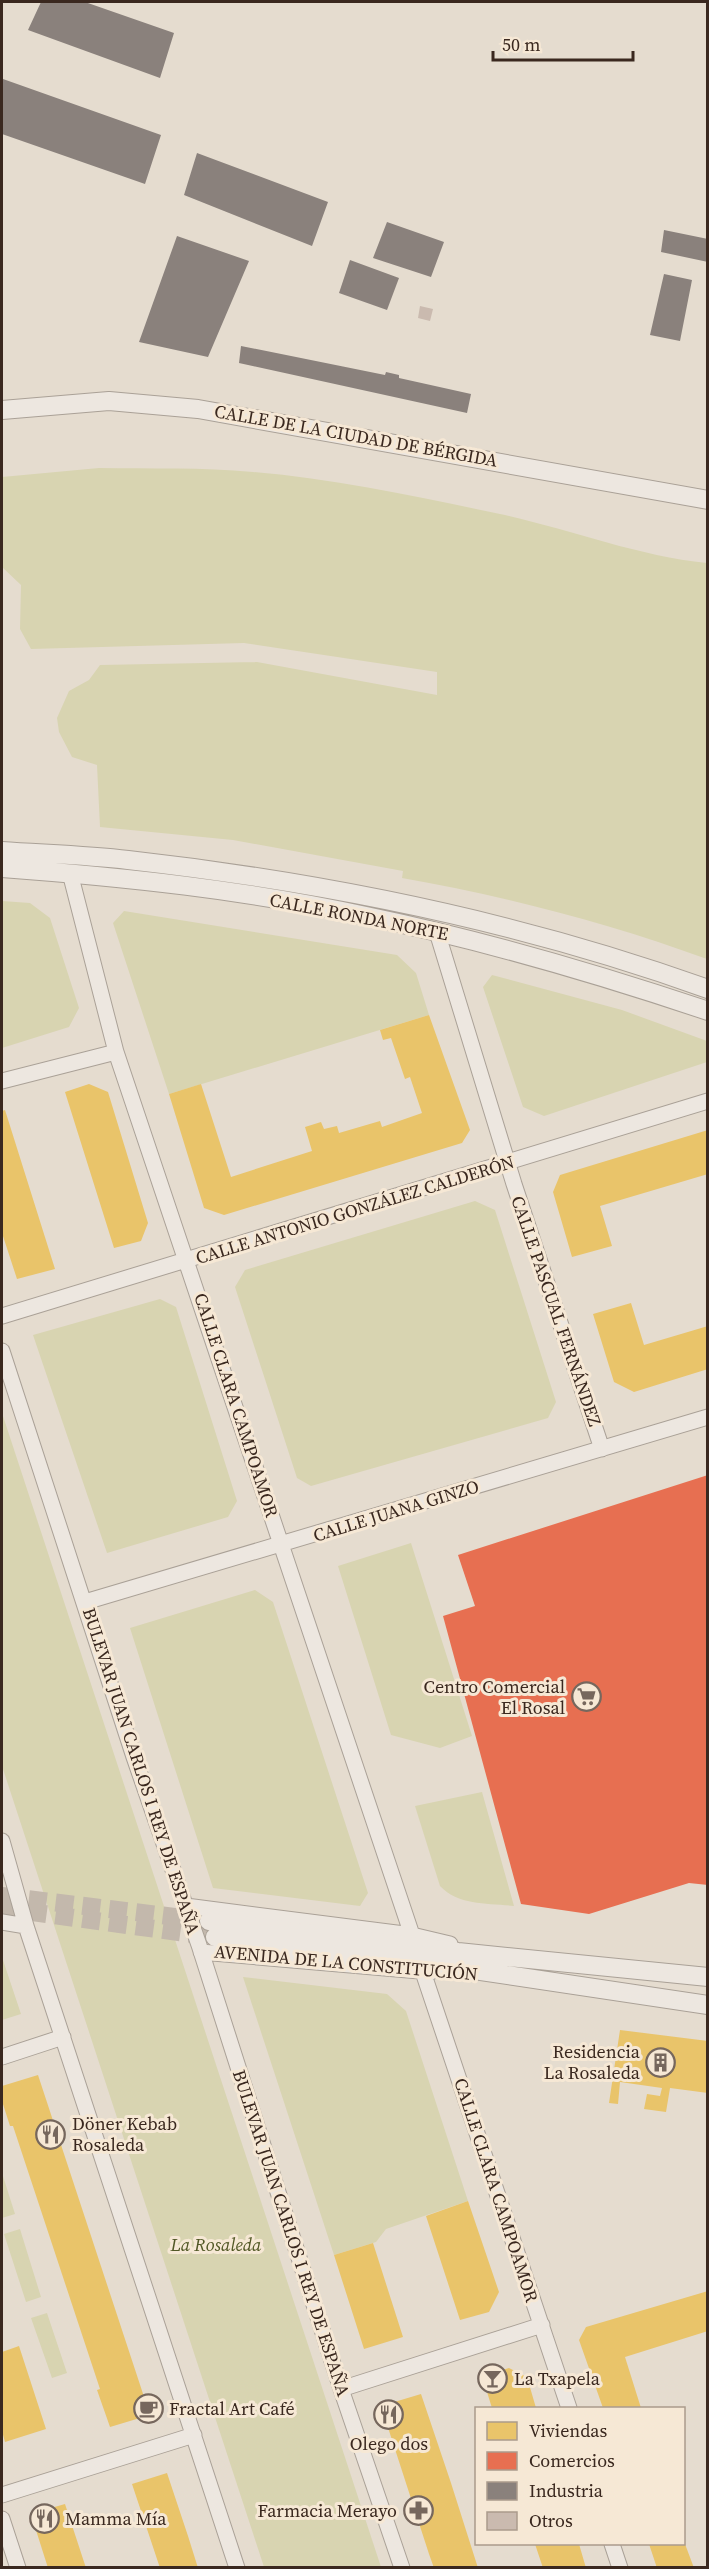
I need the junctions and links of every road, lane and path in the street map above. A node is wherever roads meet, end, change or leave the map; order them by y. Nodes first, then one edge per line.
1 (2, 410) edge
2 (708, 500) edge
3 (2, 851) edge
4 (2, 868) edge
5 (70, 873) junction
6 (437, 932) junction
7 (708, 989) edge
8 (708, 1011) edge
9 (116, 1052) junction
10 (2, 1081) edge
11 (708, 1101) edge
12 (508, 1164) junction
13 (188, 1261) junction
14 (2, 1316) edge
15 (2, 1351) edge
16 (708, 1417) edge
17 (602, 1449) junction
18 (283, 1545) junction
19 (85, 1602) junction
20 (2, 1841) edge
21 (8, 1882) edge
22 (186, 1906) junction
23 (2, 1922) edge
24 (26, 1926) junction
25 (412, 1935) junction
26 (201, 1952) junction
27 (488, 1954) junction
28 (423, 1972) junction
29 (492, 1974) junction
30 (708, 1977) edge
31 (708, 2005) edge
32 (63, 2037) junction
33 (2, 2057) edge
34 (543, 2325) junction
35 (341, 2389) junction
36 (568, 2407) edge
37 (194, 2435) junction
38 (2, 2495) edge
39 (2, 2519) edge
40 (612, 2545) edge
41 (18, 2568) edge
42 (237, 2568) edge
43 (402, 2568) edge
44 (620, 2568) edge

1 - 2 street, CALLE DE LA CIUDAD DE BÉRGIDA
3 - 7 street, CALLE RONDA NORTE
4 - 5 street, CALLE RONDA NORTE
5 - 6 street, CALLE RONDA NORTE
5 - 9 street, CALLE CLARA CAMPOAMOR
6 - 8 street, CALLE RONDA NORTE
6 - 12 street, CALLE PASCUAL FERNÁNDEZ
9 - 10 street
9 - 13 street, CALLE CLARA CAMPOAMOR
11 - 12 street, CALLE ANTONIO GONZÁLEZ CALDERÓN
12 - 13 street, CALLE ANTONIO GONZÁLEZ CALDERÓN
12 - 17 street, CALLE PASCUAL FERNÁNDEZ
13 - 14 street, CALLE ANTONIO GONZÁLEZ CALDERÓN
13 - 18 street, CALLE CLARA CAMPOAMOR
15 - 19 street, BULEVAR JUAN CARLOS I REY DE ESPAÑA
16 - 17 street, CALLE JUANA GINZO
17 - 18 street, CALLE JUANA GINZO
18 - 19 street, CALLE JUANA GINZO
18 - 25 street, CALLE CLARA CAMPOAMOR
19 - 22 street, BULEVAR JUAN CARLOS I REY DE ESPAÑA
20 - 21 street
21 - 24 street
22 - 25 street, AVENIDA DE LA CONSTITUCIÓN
22 - 26 street, BULEVAR JUAN CARLOS I REY DE ESPAÑA
23 - 24 street
24 - 32 street
25 - 27 street, AVENIDA DE LA CONSTITUCIÓN
26 - 28 street, AVENIDA DE LA CONSTITUCIÓN
26 - 35 street, BULEVAR JUAN CARLOS I REY DE ESPAÑA
27 - 29 street, AVENIDA DE LA CONSTITUCIÓN
27 - 30 street, AVENIDA DE LA CONSTITUCIÓN
28 - 29 street, AVENIDA DE LA CONSTITUCIÓN
28 - 34 street, CALLE CLARA CAMPOAMOR
29 - 31 street, AVENIDA DE LA CONSTITUCIÓN
32 - 33 street
32 - 37 street
34 - 35 street
34 - 36 street, CALLE CLARA CAMPOAMOR
35 - 43 street, BULEVAR JUAN CARLOS I REY DE ESPAÑA
37 - 38 street
37 - 42 street
39 - 41 street
40 - 44 street

